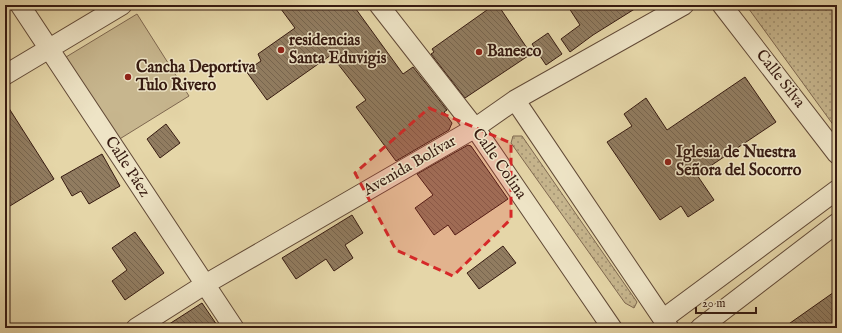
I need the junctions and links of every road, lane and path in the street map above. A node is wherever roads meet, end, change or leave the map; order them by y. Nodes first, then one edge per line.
1 (20, 5) edge
2 (122, 5) edge
3 (379, 5) edge
4 (684, 5) edge
5 (722, 5) edge
6 (49, 48) junction
7 (5, 75) edge
8 (515, 100) junction
9 (475, 128) junction
10 (837, 154) edge
11 (837, 190) edge
12 (837, 223) edge
13 (204, 284) junction
14 (666, 324) edge
15 (136, 328) edge
16 (234, 328) edge
17 (612, 328) edge
18 (700, 328) edge

1 - 6 street, Calle Páez
2 - 6 street
3 - 9 street, Calle Colina
4 - 8 street, Avenida Bolívar
5 - 10 street, Calle Silva
6 - 7 street
6 - 13 street, Calle Páez
8 - 9 street, Avenida Bolívar
8 - 14 street
9 - 13 street, Avenida Bolívar
9 - 17 street, Calle Colina
11 - 14 street
12 - 18 street
13 - 15 street, Avenida Bolívar
13 - 16 street, Calle Páez

